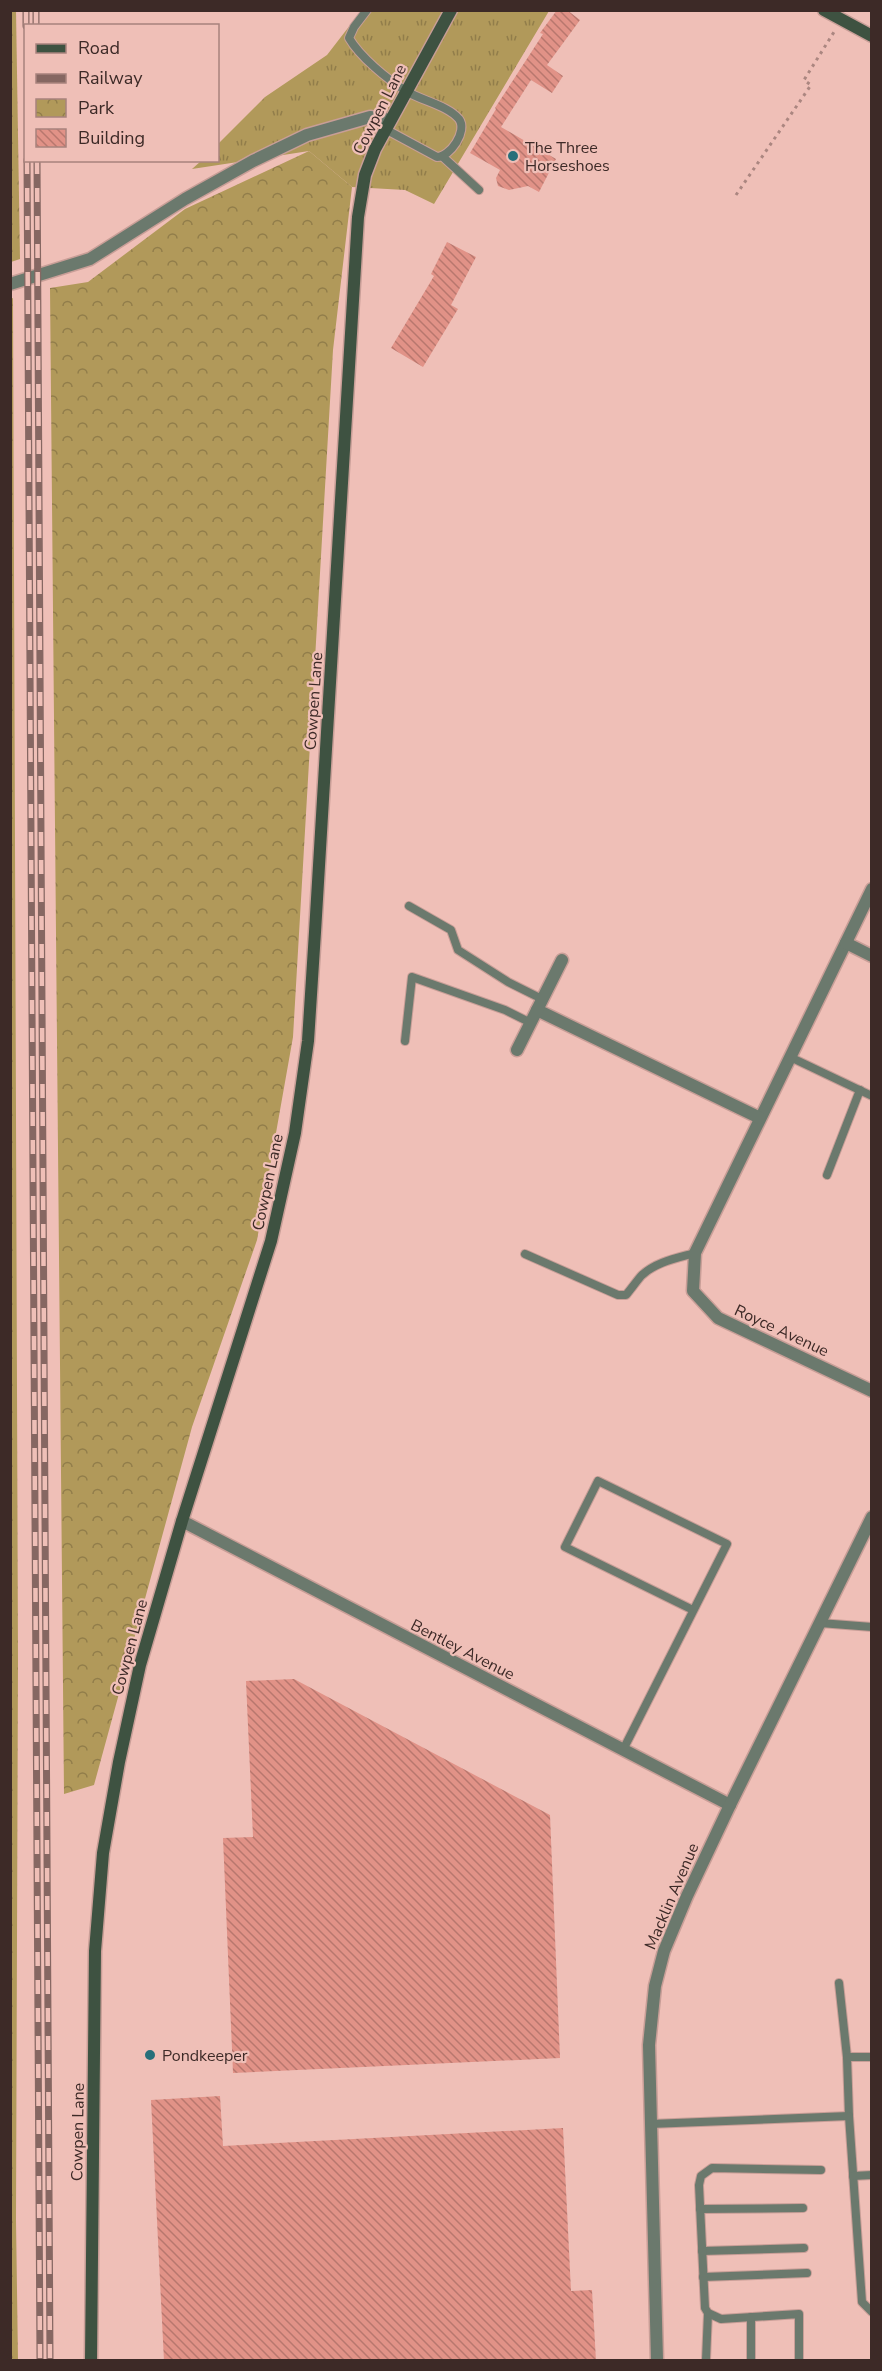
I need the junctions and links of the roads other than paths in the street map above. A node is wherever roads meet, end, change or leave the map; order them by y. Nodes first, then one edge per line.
1 (367, 10) edge
2 (451, 10) edge
3 (824, 10) edge
4 (872, 36) edge
5 (406, 91) junction
6 (388, 124) junction
7 (443, 157) junction
8 (479, 190) dead end
9 (10, 284) edge
10 (872, 889) edge
11 (409, 906) dead end
12 (846, 943) junction
13 (872, 956) edge
14 (562, 960) dead end
15 (540, 1005) junction
16 (531, 1023) junction
17 (405, 1041) dead end
18 (517, 1050) dead end
19 (790, 1057) junction
20 (860, 1090) junction
21 (872, 1096) edge
22 (760, 1118) junction
23 (827, 1175) dead end
24 (695, 1253) junction
25 (525, 1254) dead end
26 (872, 1391) edge
27 (872, 1517) edge
28 (182, 1521) junction
29 (693, 1610) junction
30 (820, 1623) junction
31 (872, 1628) edge
32 (623, 1750) junction
33 (730, 1805) junction
34 (839, 1983) dead end
35 (847, 2057) junction
36 (872, 2057) edge
37 (849, 2116) junction
38 (650, 2124) junction
39 (821, 2170) dead end
40 (872, 2175) edge
41 (853, 2176) junction
42 (803, 2208) dead end
43 (700, 2209) junction
44 (804, 2248) dead end
45 (702, 2251) junction
46 (807, 2273) dead end
47 (703, 2277) junction
48 (872, 2312) edge
49 (708, 2313) junction
50 (751, 2317) junction
51 (91, 2361) edge
52 (657, 2361) edge
53 (706, 2361) edge
54 (751, 2361) edge
55 (799, 2361) edge

1 - 5 lane
2 - 5 street, Cowpen Lane
3 - 4 street
5 - 6 street, Cowpen Lane
5 - 7 lane
6 - 7 lane
6 - 9 street
6 - 28 street, Cowpen Lane
7 - 8 lane
10 - 12 street, Royce Avenue
11 - 15 lane
12 - 13 street
12 - 19 street, Royce Avenue
14 - 15 street
15 - 16 street
15 - 22 street
16 - 17 lane
16 - 18 street
19 - 20 lane
19 - 22 street, Royce Avenue
20 - 21 lane
20 - 23 lane
22 - 24 street, Royce Avenue
24 - 25 lane
24 - 26 street, Royce Avenue
27 - 30 street, Macklin Avenue
28 - 32 street, Bentley Avenue
28 - 51 street, Cowpen Lane
29 - 29 lane
29 - 32 lane
30 - 31 lane
30 - 33 street, Macklin Avenue
32 - 33 street, Bentley Avenue
33 - 38 street, Macklin Avenue
34 - 35 lane
35 - 36 lane
35 - 37 lane
37 - 38 lane
37 - 41 lane
38 - 52 street, Macklin Avenue
39 - 43 lane
40 - 41 lane
41 - 48 lane
42 - 43 lane
43 - 45 lane
44 - 45 lane
45 - 47 lane
46 - 47 lane
47 - 49 lane
49 - 50 lane
49 - 53 lane
50 - 54 lane
50 - 55 lane

